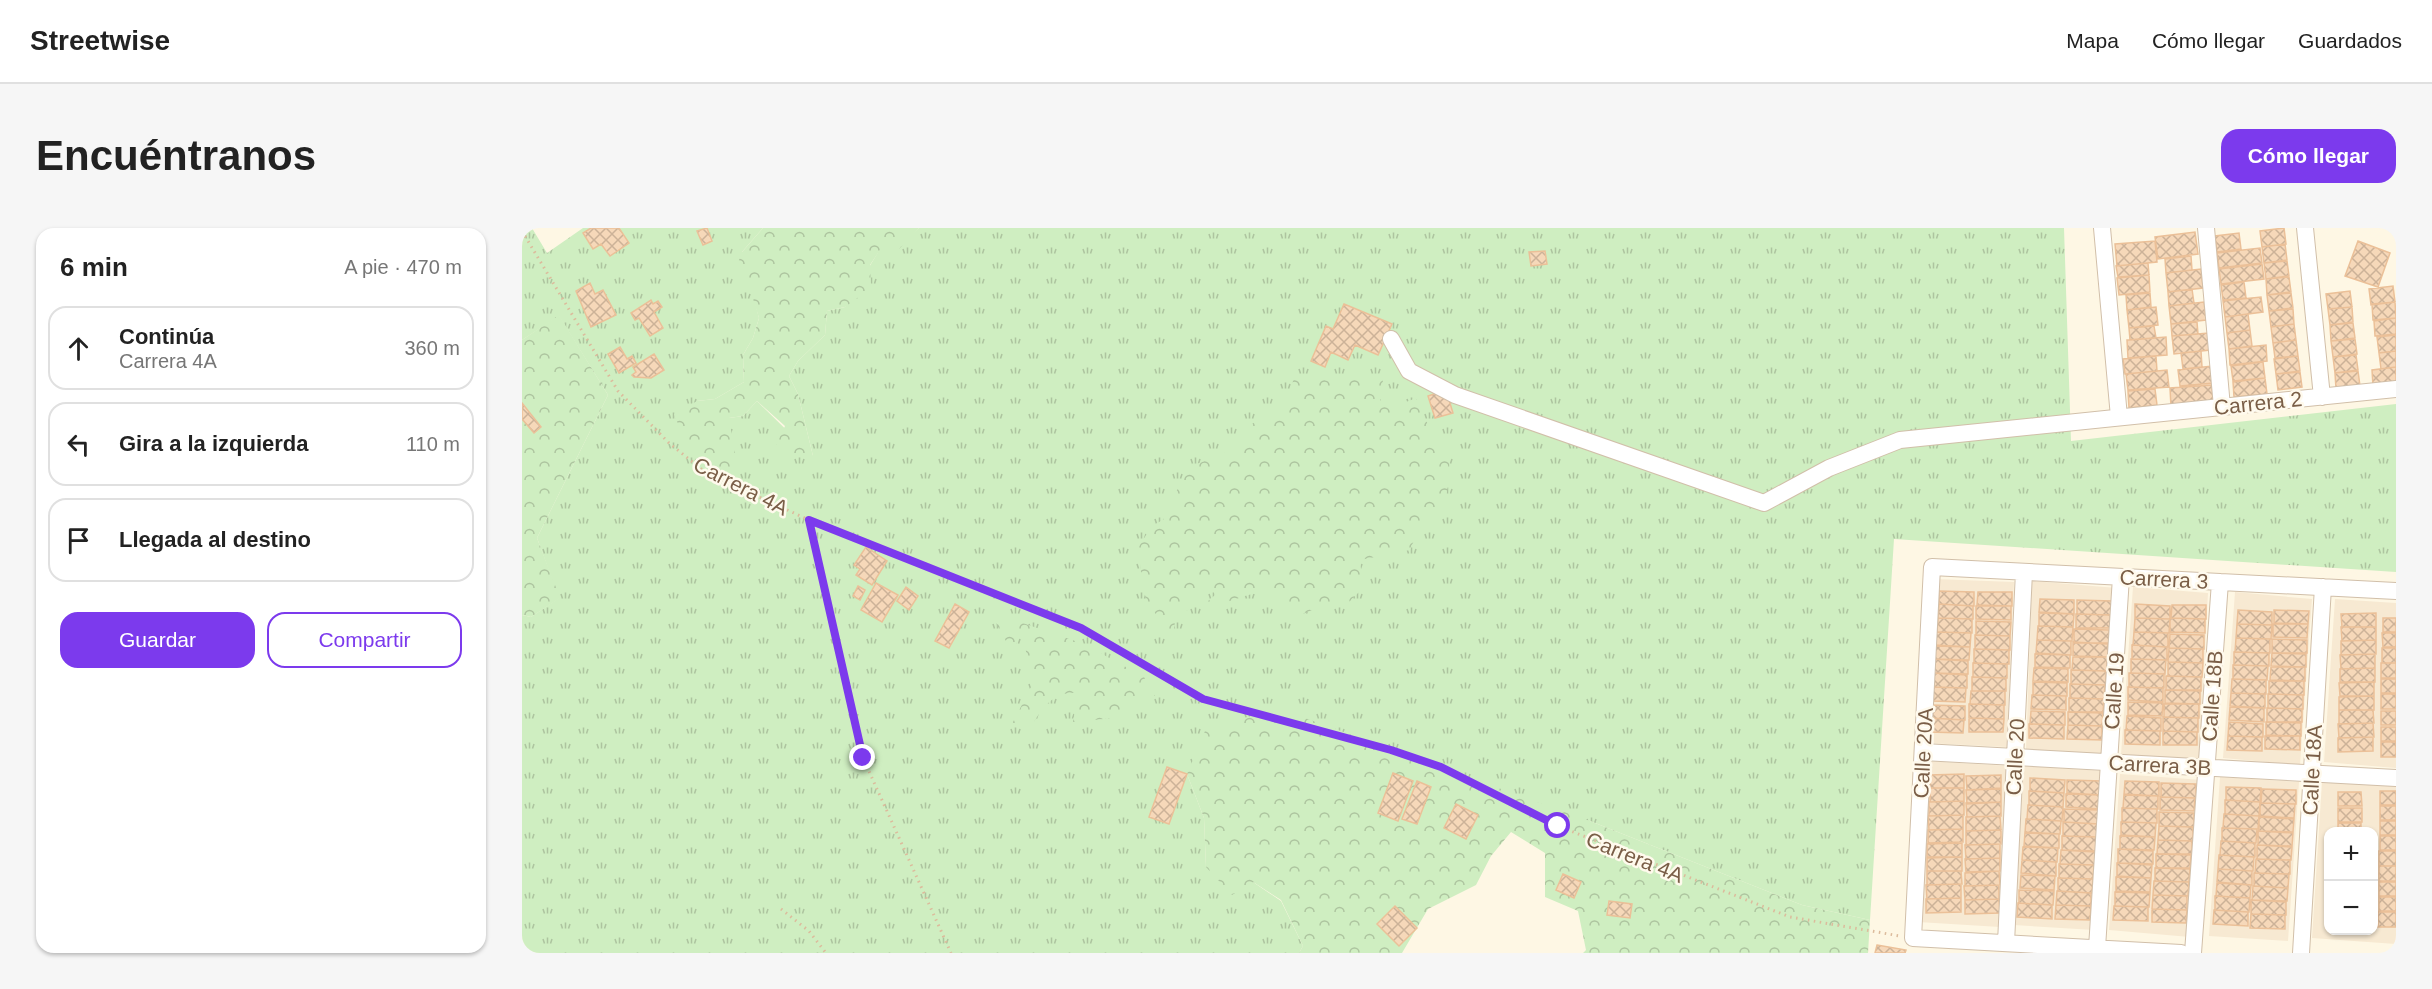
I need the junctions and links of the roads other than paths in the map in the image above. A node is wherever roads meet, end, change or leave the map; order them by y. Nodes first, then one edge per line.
1 (2102, 228) edge
2 (2206, 228) edge
3 (2305, 228) edge
4 (1391, 339) dead end
5 (2396, 389) edge
6 (2322, 397) junction
7 (2222, 407) junction
8 (2119, 417) junction
9 (1932, 567) joint
10 (2025, 572) junction
11 (2121, 577) junction
12 (2220, 582) junction
13 (2323, 587) junction
14 (2396, 591) edge
15 (1923, 752) junction
16 (2016, 757) junction
17 (2109, 762) junction
18 (2207, 767) junction
19 (2312, 773) junction
20 (2396, 778) edge
21 (2006, 943) junction
22 (2097, 948) junction
23 (2181, 953) edge
24 (2193, 953) edge
25 (2301, 953) edge

1 - 8 street
2 - 7 street
3 - 6 street
4 - 8 street, Carrera 2
5 - 6 street, Carrera 2
6 - 7 street, Carrera 2
7 - 8 street, Carrera 2
9 - 10 street, Carrera 3
9 - 15 street, Calle 20A
10 - 11 street, Carrera 3
10 - 16 street, Calle 20
11 - 12 street, Carrera 3
11 - 17 street, Calle 19
12 - 13 street, Carrera 3
12 - 18 street, Calle 18B
13 - 14 street, Carrera 3
13 - 19 street, Calle 18A
15 - 16 street, Carrera 3B
15 - 21 street, Calle 20A
16 - 17 street, Carrera 3B
16 - 21 street, Calle 20
17 - 18 street, Carrera 3B
17 - 22 street, Calle 19
18 - 19 street, Carrera 3B
18 - 24 street, Calle 18B
19 - 20 street, Carrera 3B
19 - 25 street, Calle 18A
21 - 22 street
22 - 23 street

